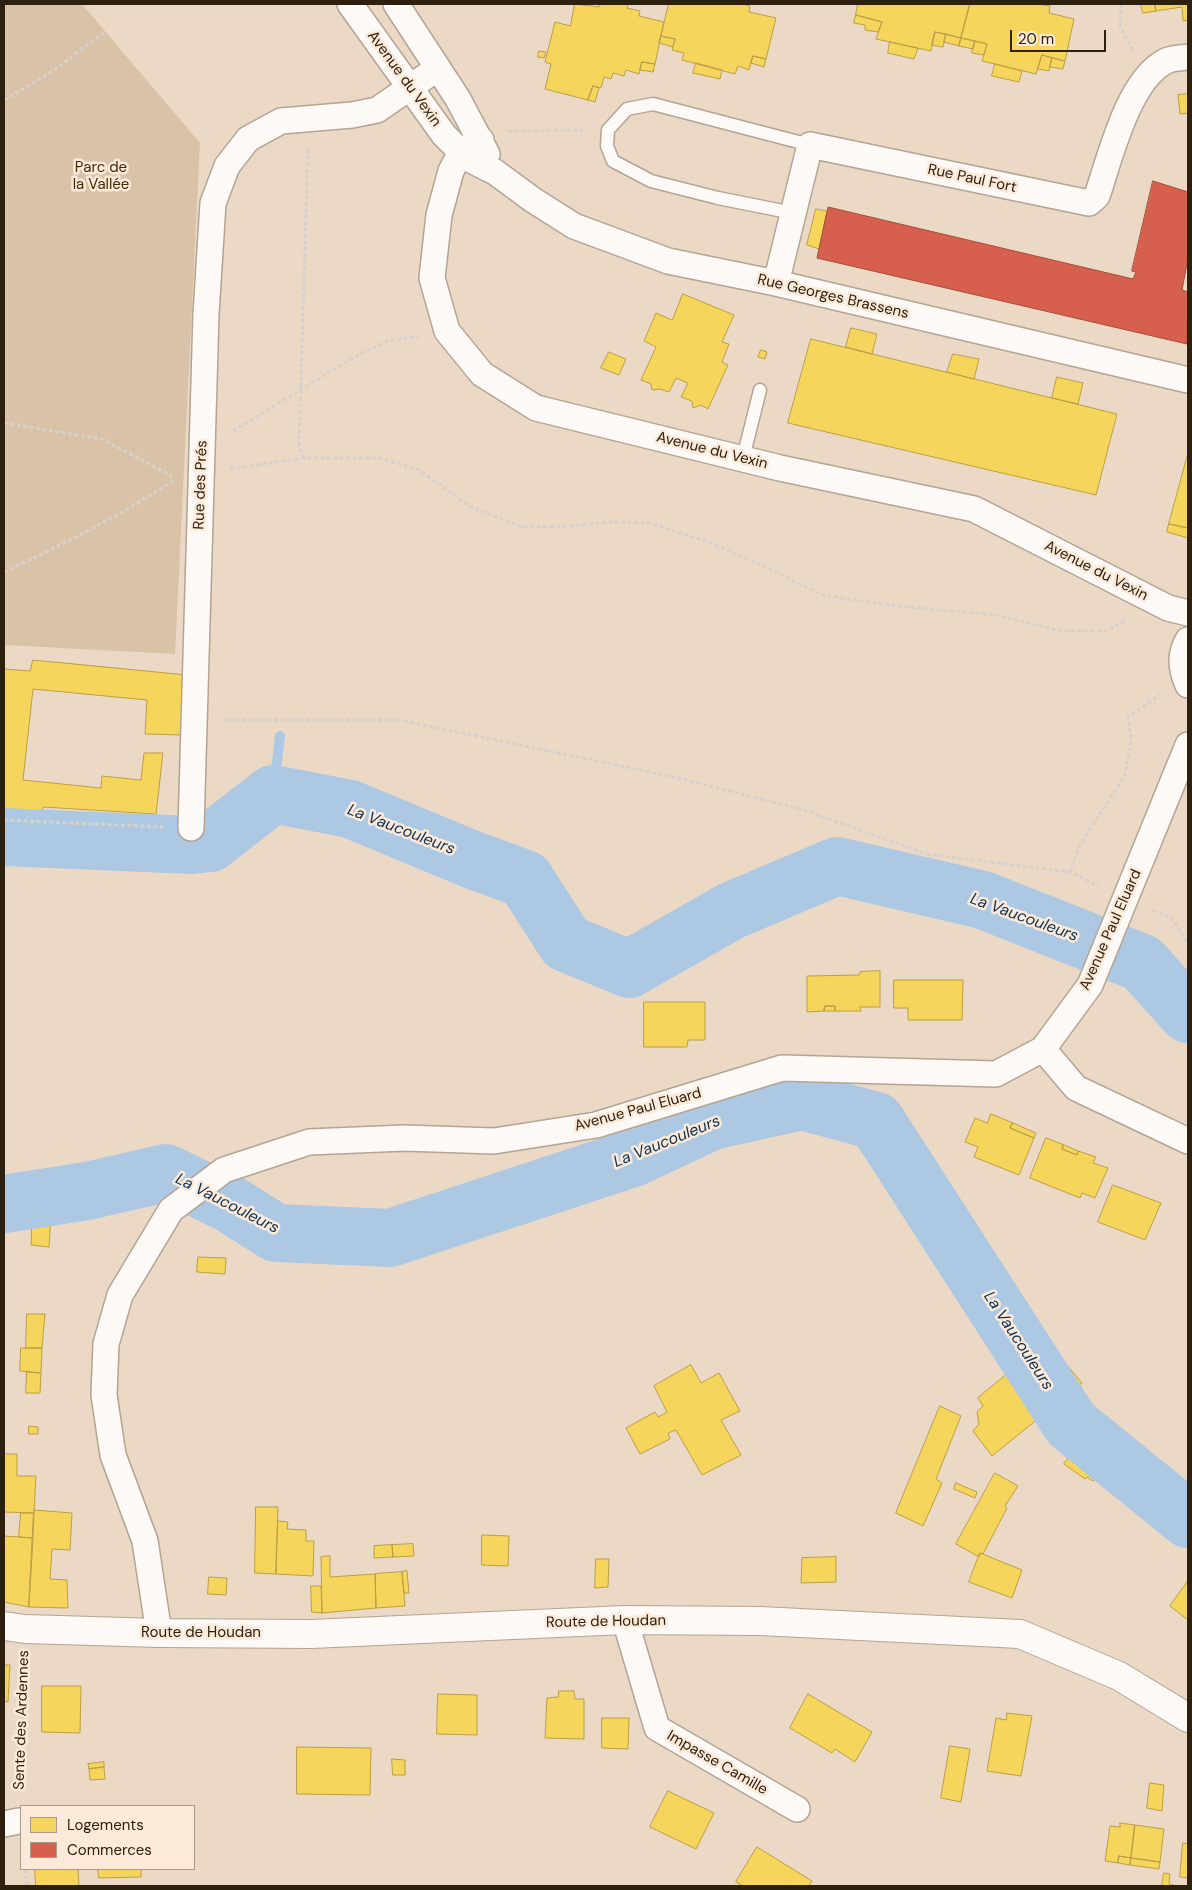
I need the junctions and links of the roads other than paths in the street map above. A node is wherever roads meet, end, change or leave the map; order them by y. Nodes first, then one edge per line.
1 (350, 4) edge
2 (396, 4) edge
3 (1188, 57) edge
4 (438, 68) junction
5 (410, 86) junction
6 (471, 138) junction
7 (810, 145) junction
8 (495, 172) joint
9 (793, 213) junction
10 (776, 284) junction
11 (1188, 380) edge
12 (760, 390) dead end
13 (743, 458) junction
14 (1178, 610) edge
15 (1186, 644) edge
16 (1177, 688) edge
17 (1188, 745) edge
18 (191, 828) road end
19 (1043, 1049) junction
20 (1188, 1141) edge
21 (625, 1620) junction
22 (14, 1628) edge
23 (159, 1633) junction
24 (1188, 1718) edge
25 (797, 1809) dead end

1 - 5 street, Avenue du Vexin
2 - 4 street, Avenue du Vexin
3 - 7 street, Rue Paul Fort
4 - 5 street, Rue des Prés
4 - 6 street, Avenue du Vexin
5 - 6 street, Avenue du Vexin
5 - 18 street, Rue des Prés
6 - 8 street, Avenue du Vexin
6 - 13 street, Avenue du Vexin
7 - 9 street
7 - 9 lane
8 - 10 street, Rue Georges Brassens
9 - 10 street
10 - 11 street, Rue Georges Brassens
12 - 13 lane
13 - 14 street, Avenue du Vexin
14 - 15 street, Avenue du Vexin
15 - 16 street, Avenue du Vexin
17 - 19 street, Avenue Paul Eluard
19 - 20 street
19 - 23 street, Avenue Paul Eluard
21 - 23 street, Route de Houdan
21 - 24 street, Route de Houdan
21 - 25 street, Impasse Camille
22 - 23 street, Route de Houdan

